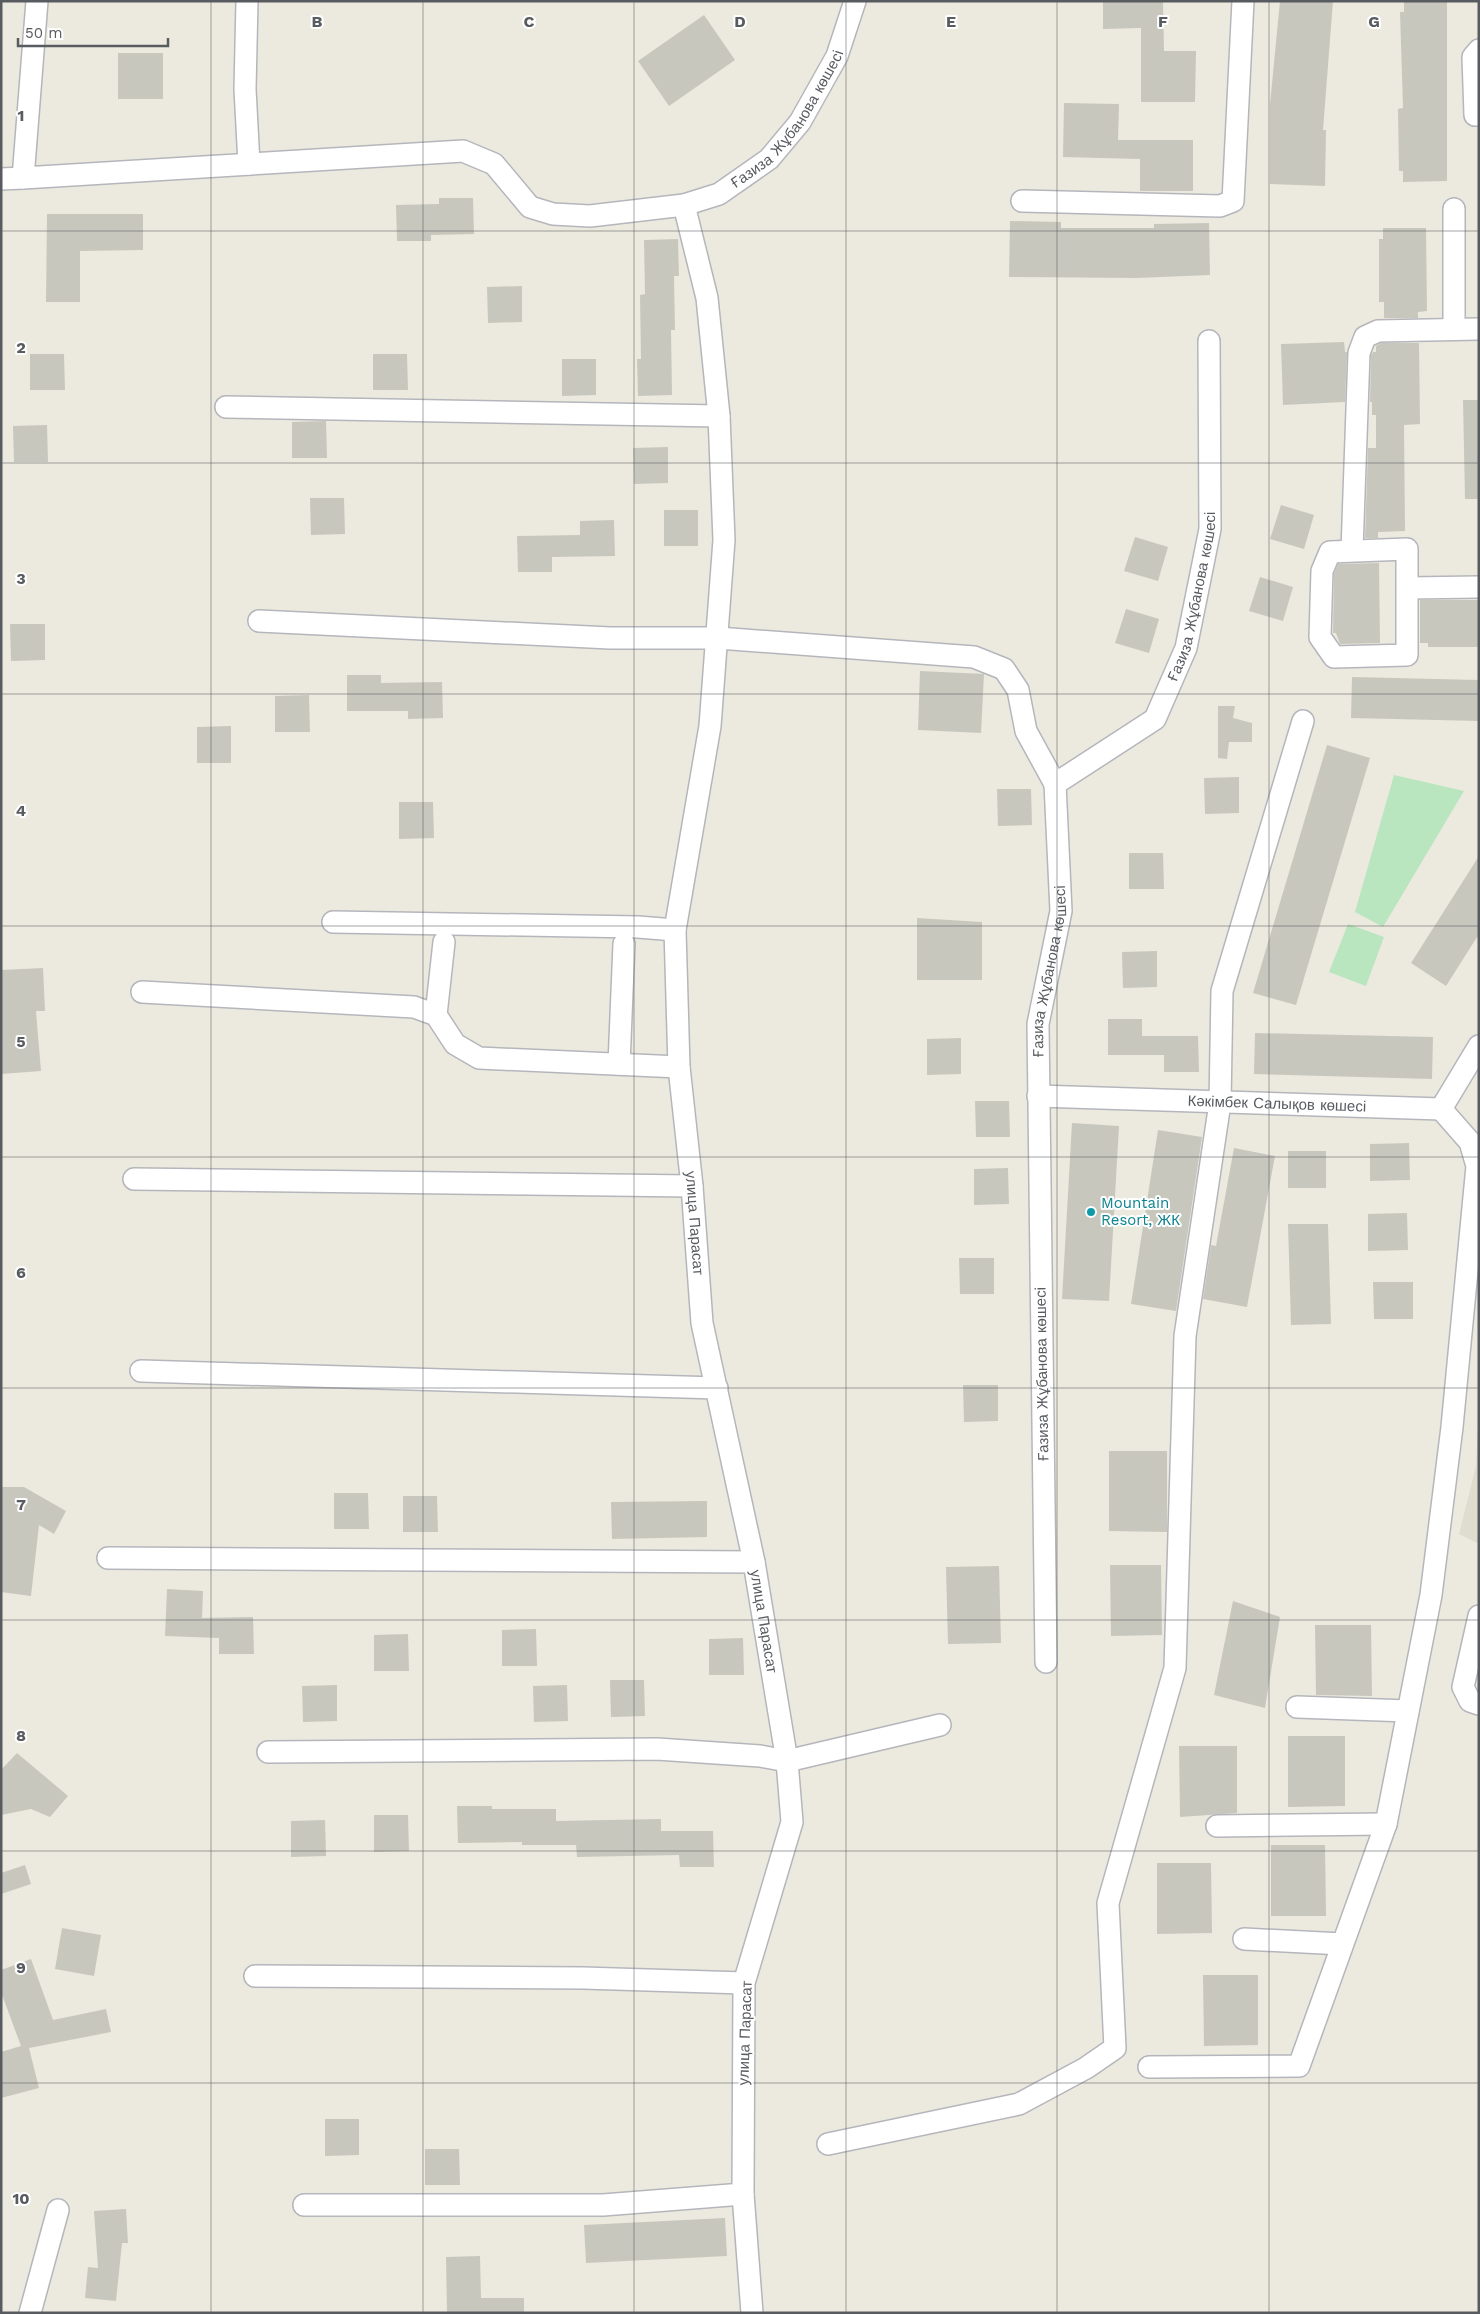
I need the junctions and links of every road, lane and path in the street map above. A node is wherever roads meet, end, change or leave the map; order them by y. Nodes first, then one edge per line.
1 (36, 1) edge
2 (247, 1) edge
3 (855, 1) edge
4 (1243, 1) edge
5 (1479, 50) edge
6 (1479, 115) edge
7 (249, 164) junction
8 (23, 178) junction
9 (1, 179) edge
10 (1022, 201) dead end
11 (684, 205) junction
12 (1454, 209) dead end
13 (1454, 329) junction
14 (1479, 329) edge
15 (1209, 341) dead end
16 (226, 407) dead end
17 (719, 416) junction
18 (1352, 550) junction
19 (1479, 587) edge
20 (1408, 588) junction
21 (259, 621) dead end
22 (718, 638) junction
23 (1303, 721) dead end
24 (1056, 784) junction
25 (333, 922) dead end
26 (675, 930) junction
27 (444, 942) dead end
28 (624, 944) dead end
29 (142, 992) dead end
30 (436, 1015) junction
31 (1479, 1046) edge
32 (619, 1064) junction
33 (679, 1067) junction
34 (1038, 1096) junction
35 (1220, 1102) junction
36 (1441, 1108) junction
37 (1474, 1143) edge
38 (134, 1179) dead end
39 (692, 1186) junction
40 (141, 1371) dead end
41 (717, 1388) junction
42 (108, 1558) dead end
43 (754, 1562) junction
44 (1479, 1616) edge
45 (1046, 1662) dead end
46 (1479, 1704) edge
47 (1296, 1707) dead end
48 (1408, 1711) junction
49 (940, 1725) dead end
50 (268, 1752) dead end
51 (787, 1760) junction
52 (1386, 1824) junction
53 (1216, 1826) dead end
54 (1244, 1940) dead end
55 (1342, 1944) junction
56 (254, 1976) dead end
57 (744, 1983) junction
58 (1150, 2067) dead end
59 (828, 2144) dead end
60 (743, 2194) junction
61 (304, 2205) dead end
62 (58, 2210) dead end
63 (30, 2313) edge
64 (752, 2313) edge

1 - 8 street
2 - 7 street
3 - 11 street, Ғазиза Жұбанова көшесі
4 - 10 street
5 - 6 street
7 - 8 street, Ғазиза Жұбанова көшесі
7 - 11 street, Ғазиза Жұбанова көшесі
8 - 9 street, Ғазиза Жұбанова көшесі
11 - 17 street, улица Парасат
12 - 13 street
13 - 14 street
13 - 18 street
15 - 24 street, Ғазиза Жұбанова көшесі
16 - 17 street
17 - 22 street, улица Парасат
18 - 20 street
18 - 20 street
19 - 20 street
21 - 22 street
22 - 24 street
22 - 26 street, улица Парасат
23 - 35 street
24 - 34 street, Ғазиза Жұбанова көшесі
25 - 26 street
26 - 33 street, улица Парасат
27 - 30 street
28 - 32 street
29 - 30 street
30 - 32 street
31 - 36 street
32 - 33 street
33 - 39 street, улица Парасат
34 - 35 street, Кәкімбек Салықов көшесі
34 - 45 street, Ғазиза Жұбанова көшесі
35 - 36 street, Кәкімбек Салықов көшесі
35 - 59 street
36 - 37 street
37 - 48 street
38 - 39 street
39 - 41 street, улица Парасат
40 - 41 street
41 - 43 street, улица Парасат
42 - 43 street
43 - 51 street, улица Парасат
44 - 46 street
47 - 48 street
48 - 52 street
49 - 51 street
50 - 51 street
51 - 57 street, улица Парасат
52 - 53 street
52 - 55 street
54 - 55 street
55 - 58 street
56 - 57 street
57 - 60 street, улица Парасат
60 - 61 street
60 - 64 street, улица Парасат
62 - 63 street

